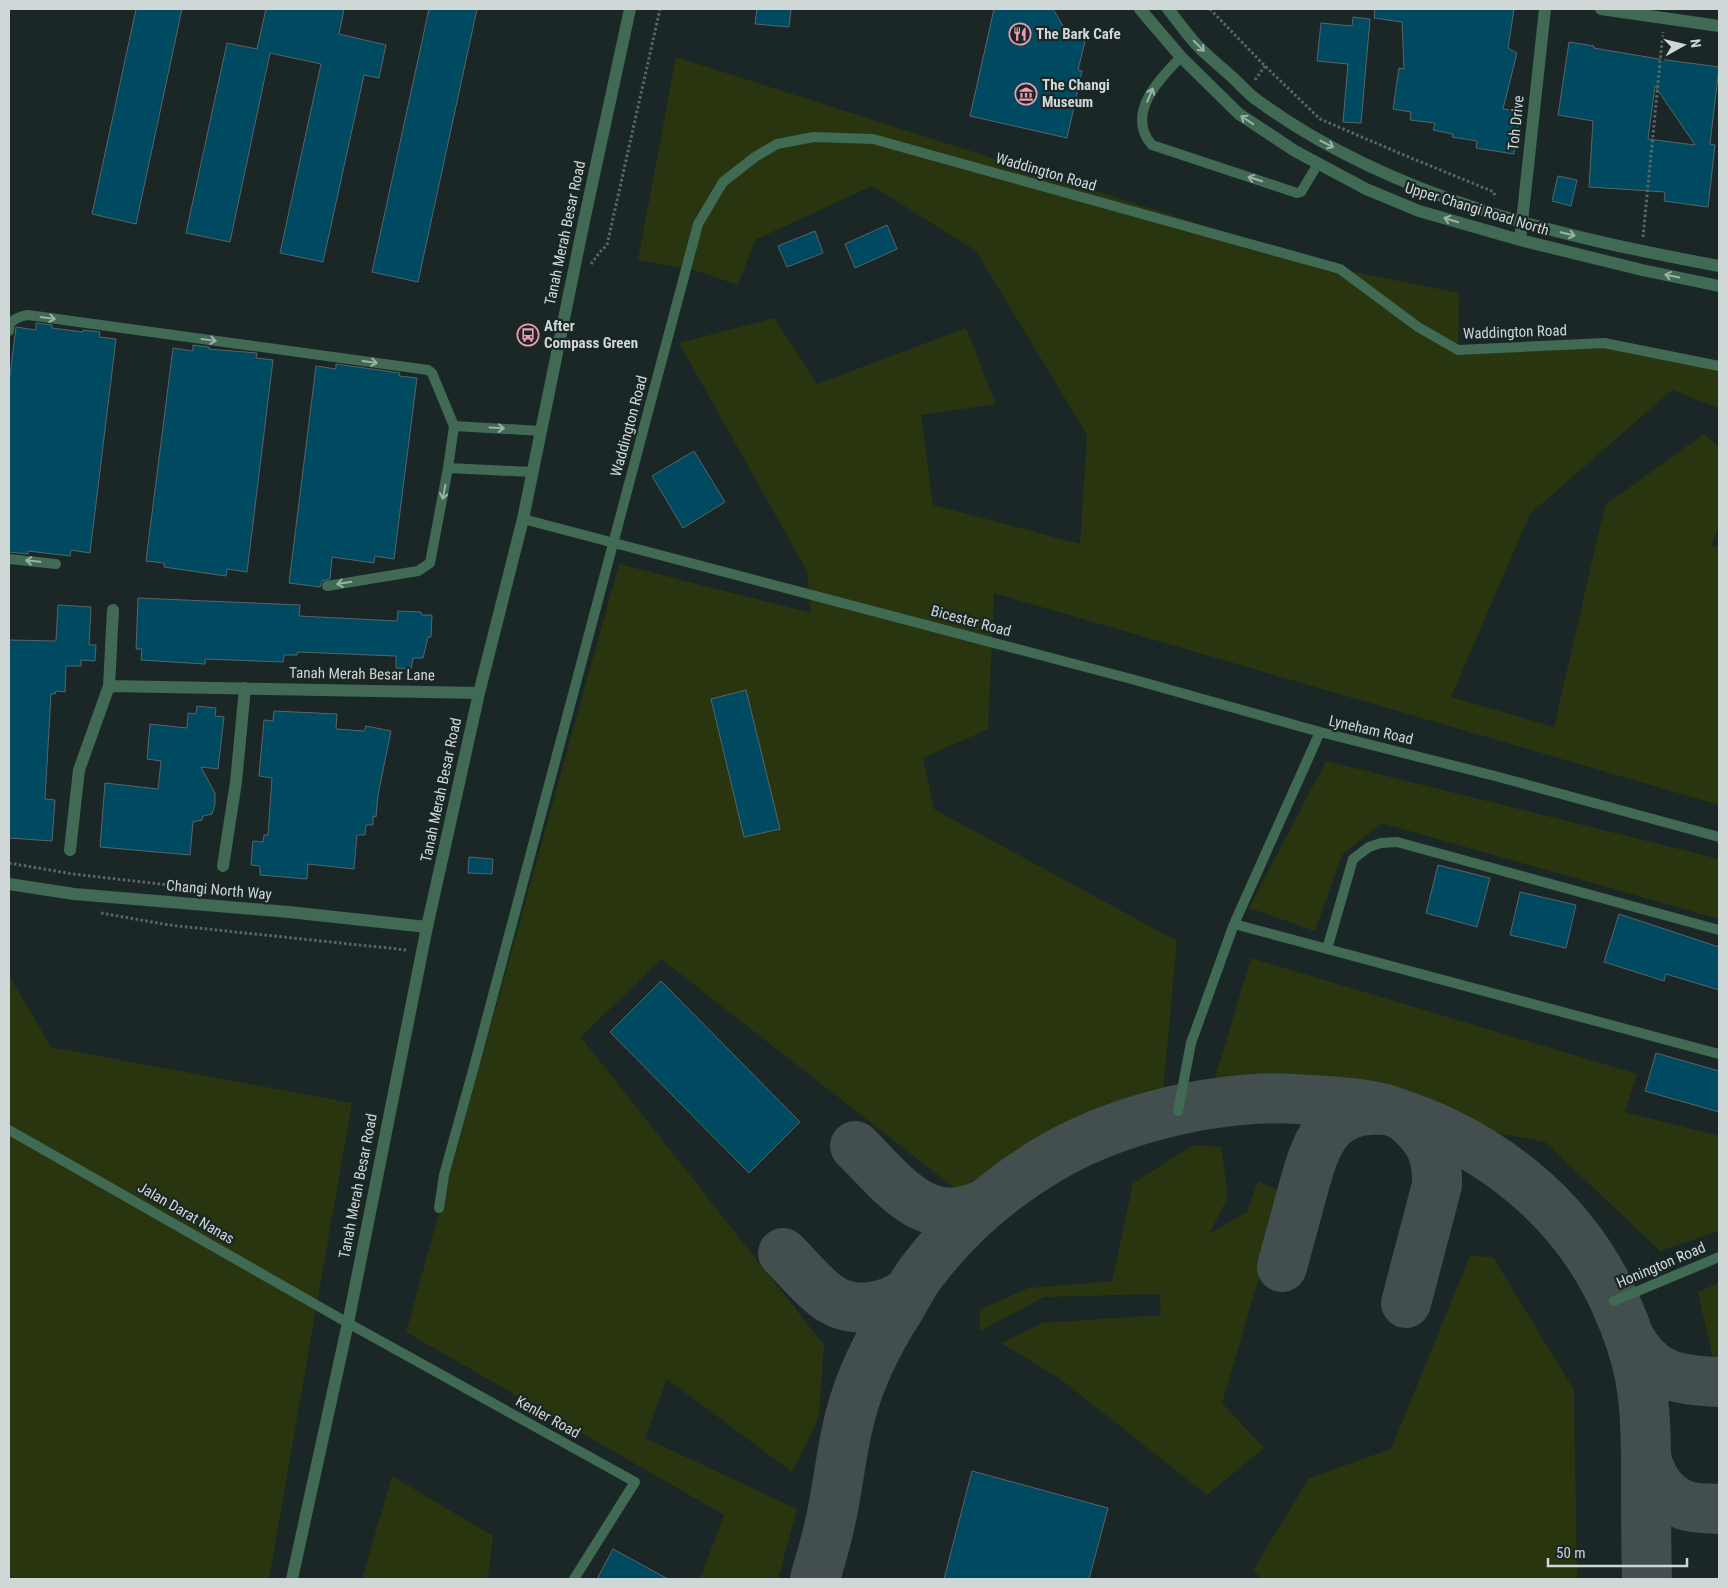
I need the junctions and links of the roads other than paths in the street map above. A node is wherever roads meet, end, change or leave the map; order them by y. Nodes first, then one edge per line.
1 (630, 9) edge
2 (1140, 9) edge
3 (1168, 9) edge
4 (1545, 9) edge
5 (1601, 9) edge
6 (1719, 26) edge
7 (1181, 57) junction
8 (1318, 164) junction
9 (1521, 223) junction
10 (1520, 240) junction
11 (1719, 266) edge
12 (1719, 286) edge
13 (9, 331) edge
14 (1719, 366) edge
15 (454, 426) junction
16 (541, 431) junction
17 (448, 468) junction
18 (532, 472) junction
19 (523, 519) junction
20 (612, 542) junction
21 (9, 559) edge
22 (56, 564) dead end
23 (327, 586) dead end
24 (113, 610) dead end
25 (109, 686) junction
26 (245, 688) junction
27 (479, 693) junction
28 (1320, 732) junction
29 (1719, 837) edge
30 (70, 850) dead end
31 (223, 866) dead end
32 (9, 884) edge
33 (1234, 924) junction
34 (427, 927) junction
35 (1719, 930) edge
36 (1327, 949) junction
37 (1719, 1054) edge
38 (1178, 1110) dead end
39 (9, 1130) edge
40 (439, 1208) dead end
41 (1719, 1257) edge
42 (1614, 1301) dead end
43 (348, 1323) junction
44 (292, 1579) edge
45 (574, 1579) edge

1 - 16 street, Tanah Merah Besar Road
2 - 7 street, Upper Changi Road North
3 -> 9 street, Upper Changi Road North
4 - 9 street, Toh Drive
5 - 6 street
8 -> 7 street, Upper Changi Road North
8 -> 7 lane
10 -> 8 street, Upper Changi Road North
9 - 10 street, Toh Drive
9 -> 11 street, Upper Changi Road North
12 -> 10 street, Upper Changi Road North
13 -> 15 lane
14 - 20 lane, Waddington Road
15 -> 16 lane
15 - 17 lane
16 - 18 street, Tanah Merah Besar Road
17 - 18 lane
17 -> 23 lane
18 - 19 street, Tanah Merah Besar Road
19 - 20 lane, Bicester Road
19 - 27 street, Tanah Merah Besar Road
20 - 28 lane, Bicester Road
20 - 40 lane, Waddington Road
22 -> 21 lane
24 - 25 street
25 - 26 street, Tanah Merah Besar Lane
25 - 30 street
26 - 27 street, Tanah Merah Besar Lane
26 - 31 street
27 - 34 street, Tanah Merah Besar Road
28 - 29 lane, Lyneham Road
28 - 33 lane, Lyneham Road
32 - 34 street, Changi North Way
33 - 36 lane
33 - 38 lane, Lyneham Road
34 - 43 street, Tanah Merah Besar Road
35 - 36 lane
36 - 37 lane
39 - 43 lane, Jalan Darat Nanas
41 - 42 lane, Honington Road
43 - 44 street, Tanah Merah Besar Road
43 - 45 lane, Kenler Road

